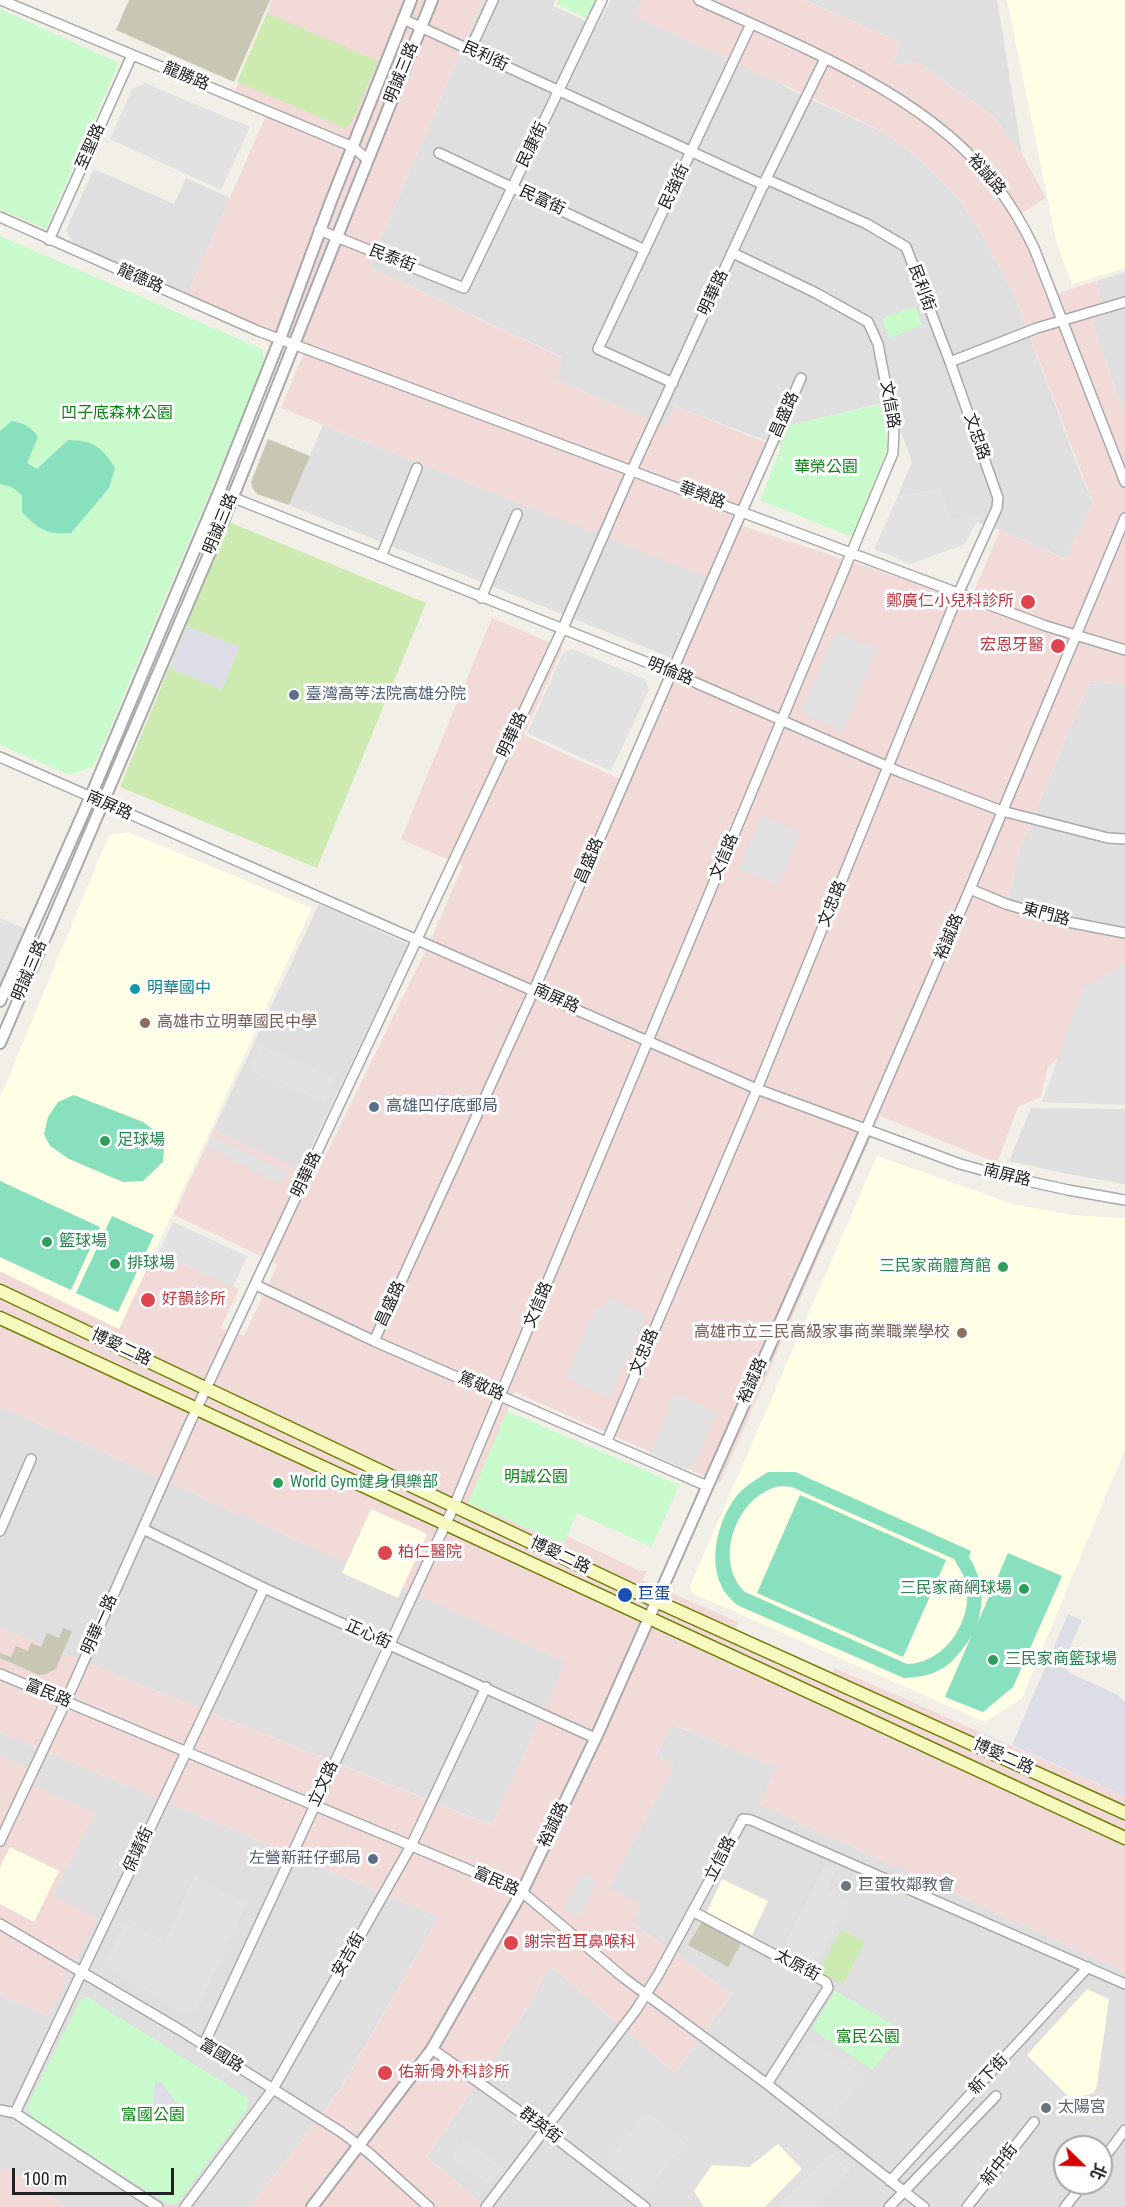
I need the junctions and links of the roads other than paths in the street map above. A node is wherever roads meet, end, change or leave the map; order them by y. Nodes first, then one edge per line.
1 (1, 0) edge
2 (411, 0) edge
3 (432, 0) edge
4 (494, 0) edge
5 (602, 0) edge
6 (699, 0) edge
7 (403, 19) junction
8 (752, 24) junction
9 (420, 27) junction
10 (470, 50) junction
11 (132, 55) junction
12 (825, 59) junction
13 (559, 91) junction
14 (353, 147) junction
15 (691, 152) junction
16 (439, 153) dead end
17 (368, 160) junction
18 (765, 182) junction
19 (513, 188) junction
20 (0, 217) edge
21 (319, 230) junction
22 (336, 237) junction
23 (49, 240) junction
24 (645, 250) junction
25 (733, 253) junction
26 (464, 288) joint
27 (1125, 302) edge
28 (1062, 321) junction
29 (280, 339) junction
30 (294, 345) junction
31 (950, 362) junction
32 (801, 378) dead end
33 (673, 382) junction
34 (417, 468) dead end
35 (632, 470) junction
36 (1125, 482) edge
37 (219, 492) junction
38 (232, 499) junction
39 (741, 511) junction
40 (517, 514) dead end
41 (1125, 518) edge
42 (852, 552) junction
43 (381, 557) junction
44 (959, 592) junction
45 (481, 597) junction
46 (563, 628) junction
47 (1075, 635) junction
48 (1125, 650) edge
49 (671, 672) junction
50 (783, 720) junction
51 (115, 738) junction
52 (129, 744) junction
53 (0, 757) edge
54 (889, 767) junction
55 (90, 798) junction
56 (104, 804) junction
57 (1002, 810) junction
58 (1125, 839) edge
59 (970, 889) junction
60 (1125, 933) edge
61 (417, 940) junction
62 (534, 990) junction
63 (0, 1001) edge
64 (649, 1040) junction
65 (0, 1043) edge
66 (757, 1089) junction
67 (866, 1129) junction
68 (1125, 1200) edge
69 (256, 1286) junction
70 (0, 1291) edge
71 (0, 1317) edge
72 (374, 1341) junction
73 (208, 1388) junction
74 (501, 1396) junction
75 (198, 1409) junction
76 (608, 1441) junction
77 (31, 1459) dead end
78 (707, 1486) junction
79 (454, 1506) junction
80 (446, 1524) junction
81 (143, 1529) junction
82 (0, 1531) edge
83 (264, 1588) junction
84 (655, 1601) junction
85 (647, 1618) junction
86 (391, 1645) junction
87 (0, 1674) edge
88 (486, 1687) junction
89 (66, 1701) junction
90 (595, 1738) junction
91 (186, 1752) junction
92 (314, 1805) junction
93 (1125, 1813) edge
94 (1125, 1838) edge
95 (0, 1841) edge
96 (411, 1846) junction
97 (522, 1892) junction
98 (694, 1912) junction
99 (0, 1924) edge
100 (1088, 1967) junction
101 (82, 1971) junction
102 (1125, 1984) edge
103 (646, 1994) junction
104 (204, 2044) junction
105 (432, 2049) junction
106 (767, 2084) junction
107 (273, 2089) junction
108 (996, 2096) dead end
109 (0, 2110) edge
110 (15, 2113) junction
111 (1034, 2122) dead end
112 (544, 2128) junction
113 (1125, 2130) edge
114 (360, 2146) junction
115 (1113, 2146) edge
116 (890, 2181) junction
117 (904, 2192) junction
118 (1074, 2195) edge
119 (158, 2207) edge
120 (185, 2207) edge
121 (312, 2207) edge
122 (429, 2207) edge
123 (486, 2207) edge
124 (645, 2207) edge
125 (889, 2207) edge
126 (924, 2207) edge
127 (967, 2207) edge
128 (1065, 2207) edge

1 - 11 street, 龍勝路
2 - 7 street, 明誠三路
3 - 9 street, 明誠三路
4 - 10 street
5 - 13 street, 民康街
6 - 8 street, 裕誠路
7 - 9 street, 民利街
7 - 14 street, 明誠三路
8 - 12 street, 裕誠路
8 - 15 street, 民強街
9 - 10 street, 民利街
9 - 17 street, 明誠三路
10 - 13 street, 民利街
11 - 14 street, 龍勝路
11 - 23 street, 至聖路
12 - 18 street, 明華路
12 - 28 street, 裕誠路
13 - 15 street, 民利街
13 - 19 street, 民康街
14 - 17 street, 龍勝路
14 - 21 street, 明誠三路
15 - 18 street, 民利街
15 - 24 street, 民強街
16 - 19 street, 民富街
17 - 22 street, 明誠三路
18 - 25 street, 明華路
18 - 31 street, 民利街
19 - 24 street, 民富街
19 - 26 street, 民康街
20 - 23 street, 龍德路
21 - 22 street, 民泰街
21 - 29 street, 明誠三路
22 - 26 street, 民泰街
22 - 30 street, 明誠三路
23 - 29 street, 龍德路
24 - 33 street, 民強街
25 - 33 street, 明華路
25 - 42 street, 文信路
27 - 28 street
28 - 31 street
28 - 36 street, 裕誠路
29 - 30 street, 華榮路
29 - 37 street, 明誠三路
30 - 35 street, 華榮路
30 - 38 street, 明誠三路
31 - 44 street, 文忠路
32 - 39 street, 昌盛路
33 - 35 street, 明華路
34 - 43 street
35 - 39 street, 華榮路
35 - 46 street, 明華路
37 - 38 street, 明倫路
37 - 51 street, 明誠三路
38 - 43 street, 明倫路
38 - 52 street, 明誠三路
39 - 42 street, 華榮路
39 - 49 street, 昌盛路
40 - 45 street
41 - 47 street, 裕誠路
42 - 44 street, 華榮路
42 - 50 street, 文信路
43 - 45 street, 明倫路
44 - 47 street, 華榮路
44 - 54 street, 文忠路
45 - 46 street, 明倫路
46 - 49 street, 明倫路
46 - 61 street, 明華路
47 - 48 street, 華榮路
47 - 57 street, 裕誠路
49 - 50 street, 明倫路
49 - 62 street, 昌盛路
50 - 54 street, 明倫路
50 - 64 street, 文信路
51 - 52 street
51 - 55 street, 明誠三路
52 - 56 street, 明誠三路
53 - 55 street, 南屏路
54 - 57 street, 明倫路
54 - 66 street, 文忠路
55 - 56 street, 南屏路
55 - 63 street, 明誠三路
56 - 61 street, 南屏路
56 - 65 street, 明誠三路
57 - 58 street, 明倫路
57 - 59 street, 裕誠路
59 - 60 street, 東門路
59 - 67 street, 裕誠路
61 - 62 street, 南屏路
61 - 69 street, 明華路
62 - 64 street, 南屏路
62 - 72 street, 昌盛路
64 - 66 street, 南屏路
64 - 74 street, 文信路
66 - 67 street, 南屏路
66 - 76 street, 文忠路
67 - 68 street, 南屏路
67 - 78 street, 裕誠路
69 - 72 street, 篤敬路
69 - 73 street, 明華路
70 - 73 main road, 博愛二路
71 - 75 main road, 博愛二路
72 - 74 street, 篤敬路
73 - 75 street, 明華路
73 - 79 main road, 博愛二路
74 - 76 street, 篤敬路
74 - 79 street, 文信路
75 - 80 main road, 博愛二路
75 - 81 street, 明華一路
76 - 78 street, 篤敬路
77 - 82 street
78 - 84 street, 裕誠路
79 - 80 street, 文信路
79 - 84 main road, 博愛二路
80 - 85 main road, 博愛二路
80 - 86 street, 立文路
81 - 83 street, 正心街
81 - 89 street, 明華一路
83 - 86 street, 正心街
83 - 91 street, 保靖街
84 - 85 street, 裕誠路
84 - 93 main road, 博愛二路
85 - 90 street, 裕誠路
85 - 94 main road, 博愛二路
86 - 88 street, 正心街
86 - 92 street, 立文路
87 - 89 street, 富民路
88 - 90 street, 正心街
88 - 96 street, 安吉街
89 - 91 street, 富民路
89 - 95 street, 明華一路
90 - 97 street, 裕誠路
91 - 92 street, 富民路
91 - 101 street, 保靖街
92 - 96 street, 富民路
92 - 104 street, 立文路
96 - 97 street, 富民路
96 - 107 street, 安吉街
97 - 103 street, 富民路
97 - 105 street, 裕誠路
98 - 100 street, 立信路
98 - 103 street, 立信路
98 - 106 street, 太原街
99 - 101 street, 富國路
100 - 102 street
100 - 116 street, 新下街
101 - 104 street, 富國路
101 - 110 street, 保靖街
103 - 106 street, 富民路
103 - 112 street, 立信路
104 - 107 street, 富國路
105 - 112 street, 群英街
105 - 114 street, 裕誠路
106 - 116 street, 富民路
107 - 114 street, 富國路
107 - 120 street, 安吉街
108 - 117 street, 新下街
109 - 110 street
110 - 119 street
111 - 127 street, 新中街
112 - 123 street, 立信路
112 - 124 street, 群英街
113 - 115 street
114 - 121 street, 裕誠路
114 - 122 street, 富國路
116 - 117 street, 富民路
117 - 125 street, 新下街
117 - 126 street, 富民路
118 - 128 street

